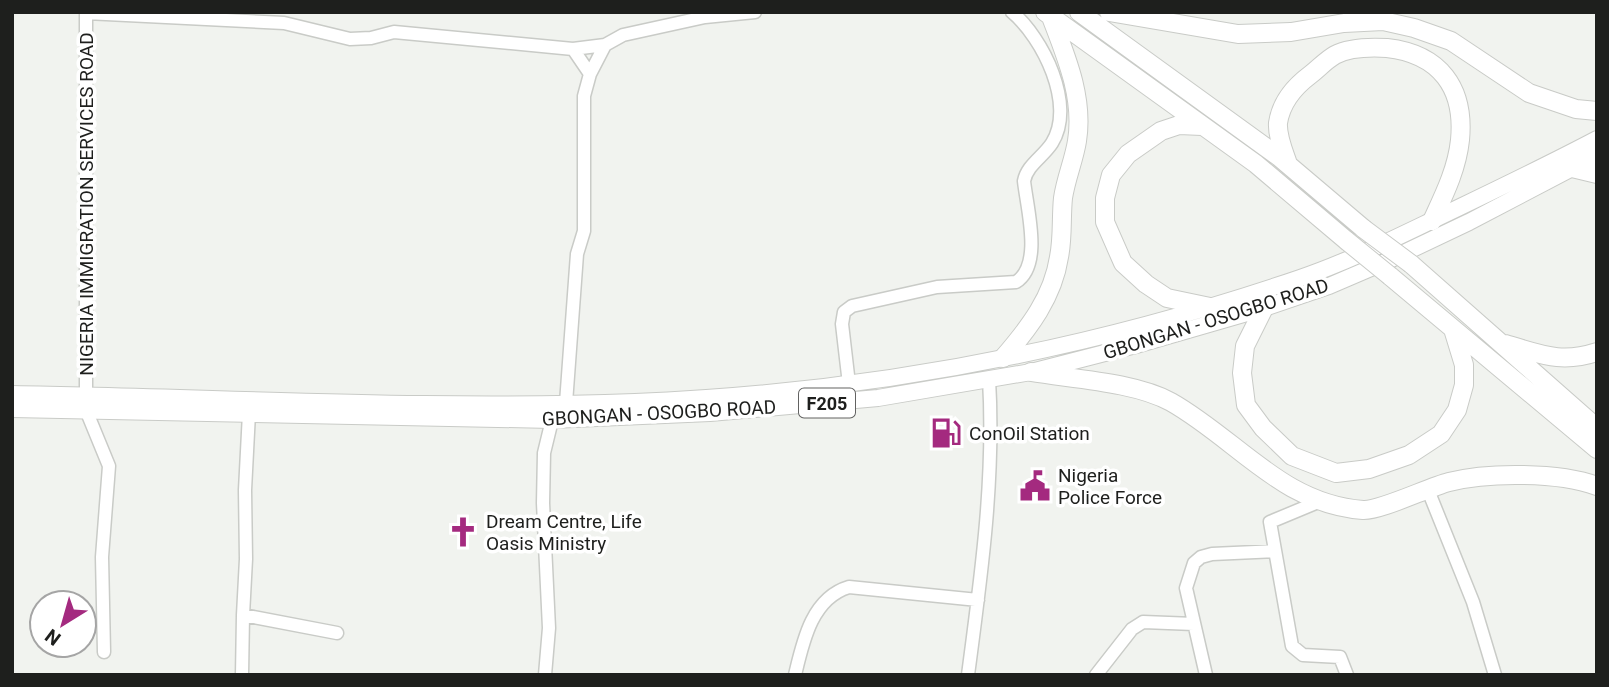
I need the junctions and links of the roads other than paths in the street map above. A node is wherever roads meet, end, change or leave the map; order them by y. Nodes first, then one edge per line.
1 (755, 12) edge
2 (1012, 12) edge
3 (1079, 12) edge
4 (1109, 12) edge
5 (86, 13) edge
6 (1048, 14) edge
7 (605, 44) junction
8 (573, 49) junction
9 (590, 74) junction
10 (1597, 111) edge
11 (1202, 126) junction
12 (1597, 139) edge
13 (1597, 155) edge
14 (1288, 164) junction
15 (1572, 168) junction
16 (1597, 174) edge
17 (1432, 221) junction
18 (1210, 307) junction
19 (1264, 308) junction
20 (1453, 329) junction
21 (1499, 342) junction
22 (1597, 352) edge
23 (1003, 358) junction
24 (1031, 372) junction
25 (989, 379) junction
26 (849, 384) junction
27 (12, 394) edge
28 (86, 402) junction
29 (565, 403) junction
30 (12, 409) edge
31 (248, 413) junction
32 (552, 420) junction
33 (1597, 428) edge
34 (1597, 449) edge
35 (1597, 486) edge
36 (1428, 490) junction
37 (1318, 502) junction
38 (1275, 551) junction
39 (978, 600) junction
40 (243, 615) junction
41 (1194, 624) junction
42 (337, 633) dead end
43 (104, 652) dead end
44 (242, 675) edge
45 (545, 675) edge
46 (796, 675) edge
47 (968, 675) edge
48 (1096, 675) edge
49 (1206, 675) edge
50 (1347, 675) edge
51 (1494, 675) edge

1 - 7 street
2 - 26 street
3 - 14 highway
4 - 10 highway
5 - 8 street
5 - 28 street, NIGERIA IMMIGRATION SERVICES ROAD
6 - 11 highway
6 - 23 highway
7 - 8 street
7 - 9 street
8 - 9 street
9 - 29 street
11 - 18 highway
11 - 20 highway, bridge
12 - 17 main road, GBONGAN - OSOGBO ROAD / F205
13 - 15 main road, GBONGAN - OSOGBO ROAD / F205
14 - 17 highway
14 - 21 highway, bridge
15 - 16 highway
15 - 19 main road, GBONGAN - OSOGBO ROAD / F205
17 - 18 main road, GBONGAN - OSOGBO ROAD / F205
18 - 23 main road, GBONGAN - OSOGBO ROAD / F205
19 - 20 highway
19 - 24 main road, GBONGAN - OSOGBO ROAD / F205
20 - 34 highway
21 - 22 highway
21 - 33 highway
23 - 26 main road, GBONGAN - OSOGBO ROAD / F205
24 - 25 main road, GBONGAN - OSOGBO ROAD / F205
24 - 37 highway
25 - 32 main road, GBONGAN - OSOGBO ROAD / F205
25 - 39 street
26 - 29 main road, GBONGAN - OSOGBO ROAD / F205
27 - 28 main road, GBONGAN - OSOGBO ROAD / F205
28 - 29 main road, GBONGAN - OSOGBO ROAD / F205
28 - 30 main road, GBONGAN - OSOGBO ROAD / F205
28 - 31 main road, GBONGAN - OSOGBO ROAD / F205
28 - 43 street
31 - 32 main road, GBONGAN - OSOGBO ROAD / F205
31 - 40 street
32 - 45 street
35 - 36 highway
36 - 37 highway
36 - 51 street
37 - 38 street
38 - 41 street
38 - 50 street
39 - 46 street
39 - 47 street
40 - 42 street
40 - 44 street
41 - 48 street
41 - 49 street

